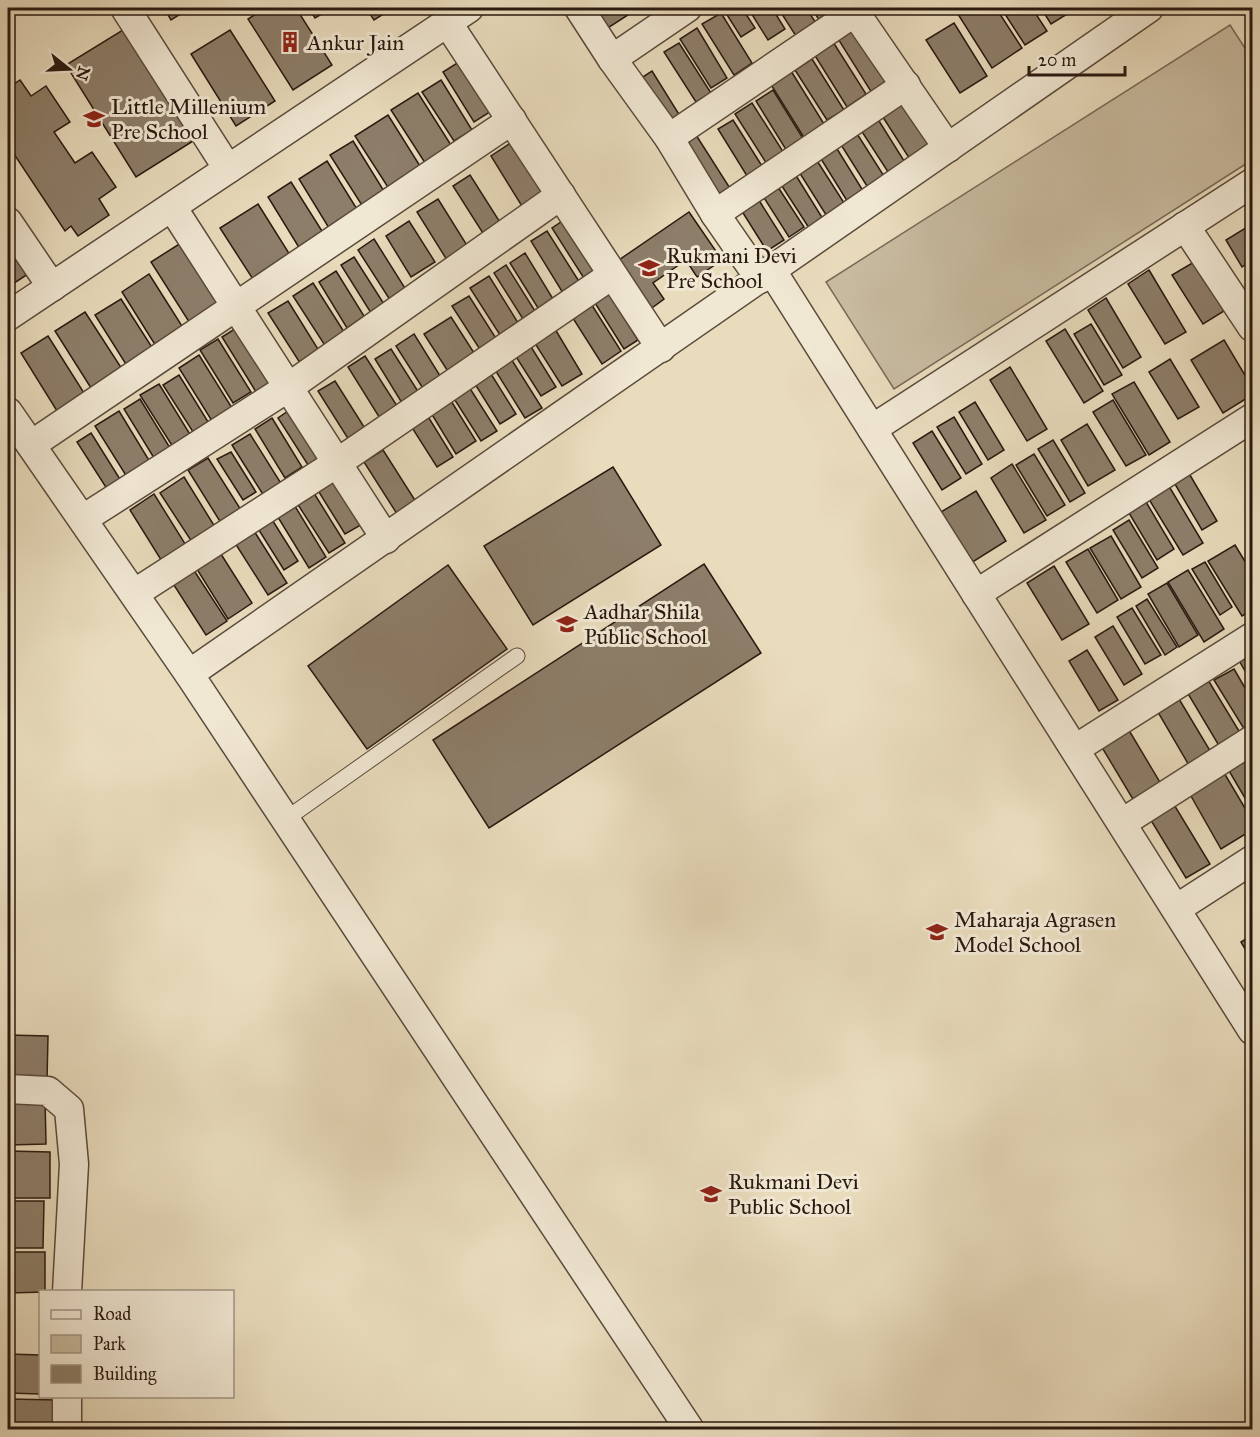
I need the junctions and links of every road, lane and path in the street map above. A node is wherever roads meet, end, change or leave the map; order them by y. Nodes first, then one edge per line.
1 (125, 8) edge
2 (579, 8) edge
3 (687, 8) edge
4 (1149, 8) edge
5 (853, 10) edge
6 (458, 15) edge
7 (612, 59) junction
8 (906, 85) junction
9 (512, 120) junction
10 (669, 138) junction
11 (948, 148) junction
12 (228, 169) junction
13 (1252, 183) edge
14 (561, 195) junction
15 (172, 207) junction
16 (715, 214) junction
17 (8, 222) edge
18 (1185, 226) junction
19 (612, 275) junction
20 (766, 275) junction
21 (52, 287) junction
22 (237, 308) junction
23 (8, 316) edge
24 (1252, 327) edge
25 (661, 348) junction
26 (289, 387) junction
27 (8, 412) edge
28 (1252, 418) edge
29 (872, 429) junction
30 (31, 445) junction
31 (337, 464) junction
32 (82, 519) junction
33 (386, 539) junction
34 (135, 593) junction
35 (976, 594) junction
36 (1252, 637) edge
37 (516, 656) dead end
38 (189, 674) junction
39 (1252, 740) edge
40 (1075, 749) junction
41 (286, 819) junction
42 (1122, 823) junction
43 (1252, 860) edge
44 (1176, 909) junction
45 (1252, 1030) edge
46 (8, 1089) edge
47 (67, 1290) edge
48 (67, 1398) edge
49 (67, 1430) edge
50 (690, 1430) edge

1 - 12 street
2 - 7 street
3 - 7 street
4 - 11 street
5 - 8 street
5 - 10 street
6 - 9 street
6 - 12 street
7 - 10 street
8 - 11 street
8 - 16 street
9 - 14 street
9 - 22 street
10 - 16 street
11 - 20 street
12 - 15 street
13 - 18 street
14 - 19 street
14 - 26 street
15 - 21 street
15 - 22 street
16 - 20 street
17 - 21 street
18 - 24 street
18 - 29 street
19 - 25 street
19 - 31 street
20 - 25 street
20 - 29 street
21 - 23 street
22 - 26 street
22 - 30 street
25 - 33 street
26 - 31 street
26 - 32 street
27 - 30 street
28 - 35 street
29 - 35 street
30 - 32 street
31 - 33 street
31 - 34 street
32 - 34 street
33 - 38 street
34 - 38 street
35 - 40 street
36 - 40 street
37 - 41 lane
38 - 41 street
39 - 42 street
40 - 42 street
41 - 50 street
42 - 44 street
43 - 44 street
44 - 45 street
46 - 47 street
48 - 49 street

